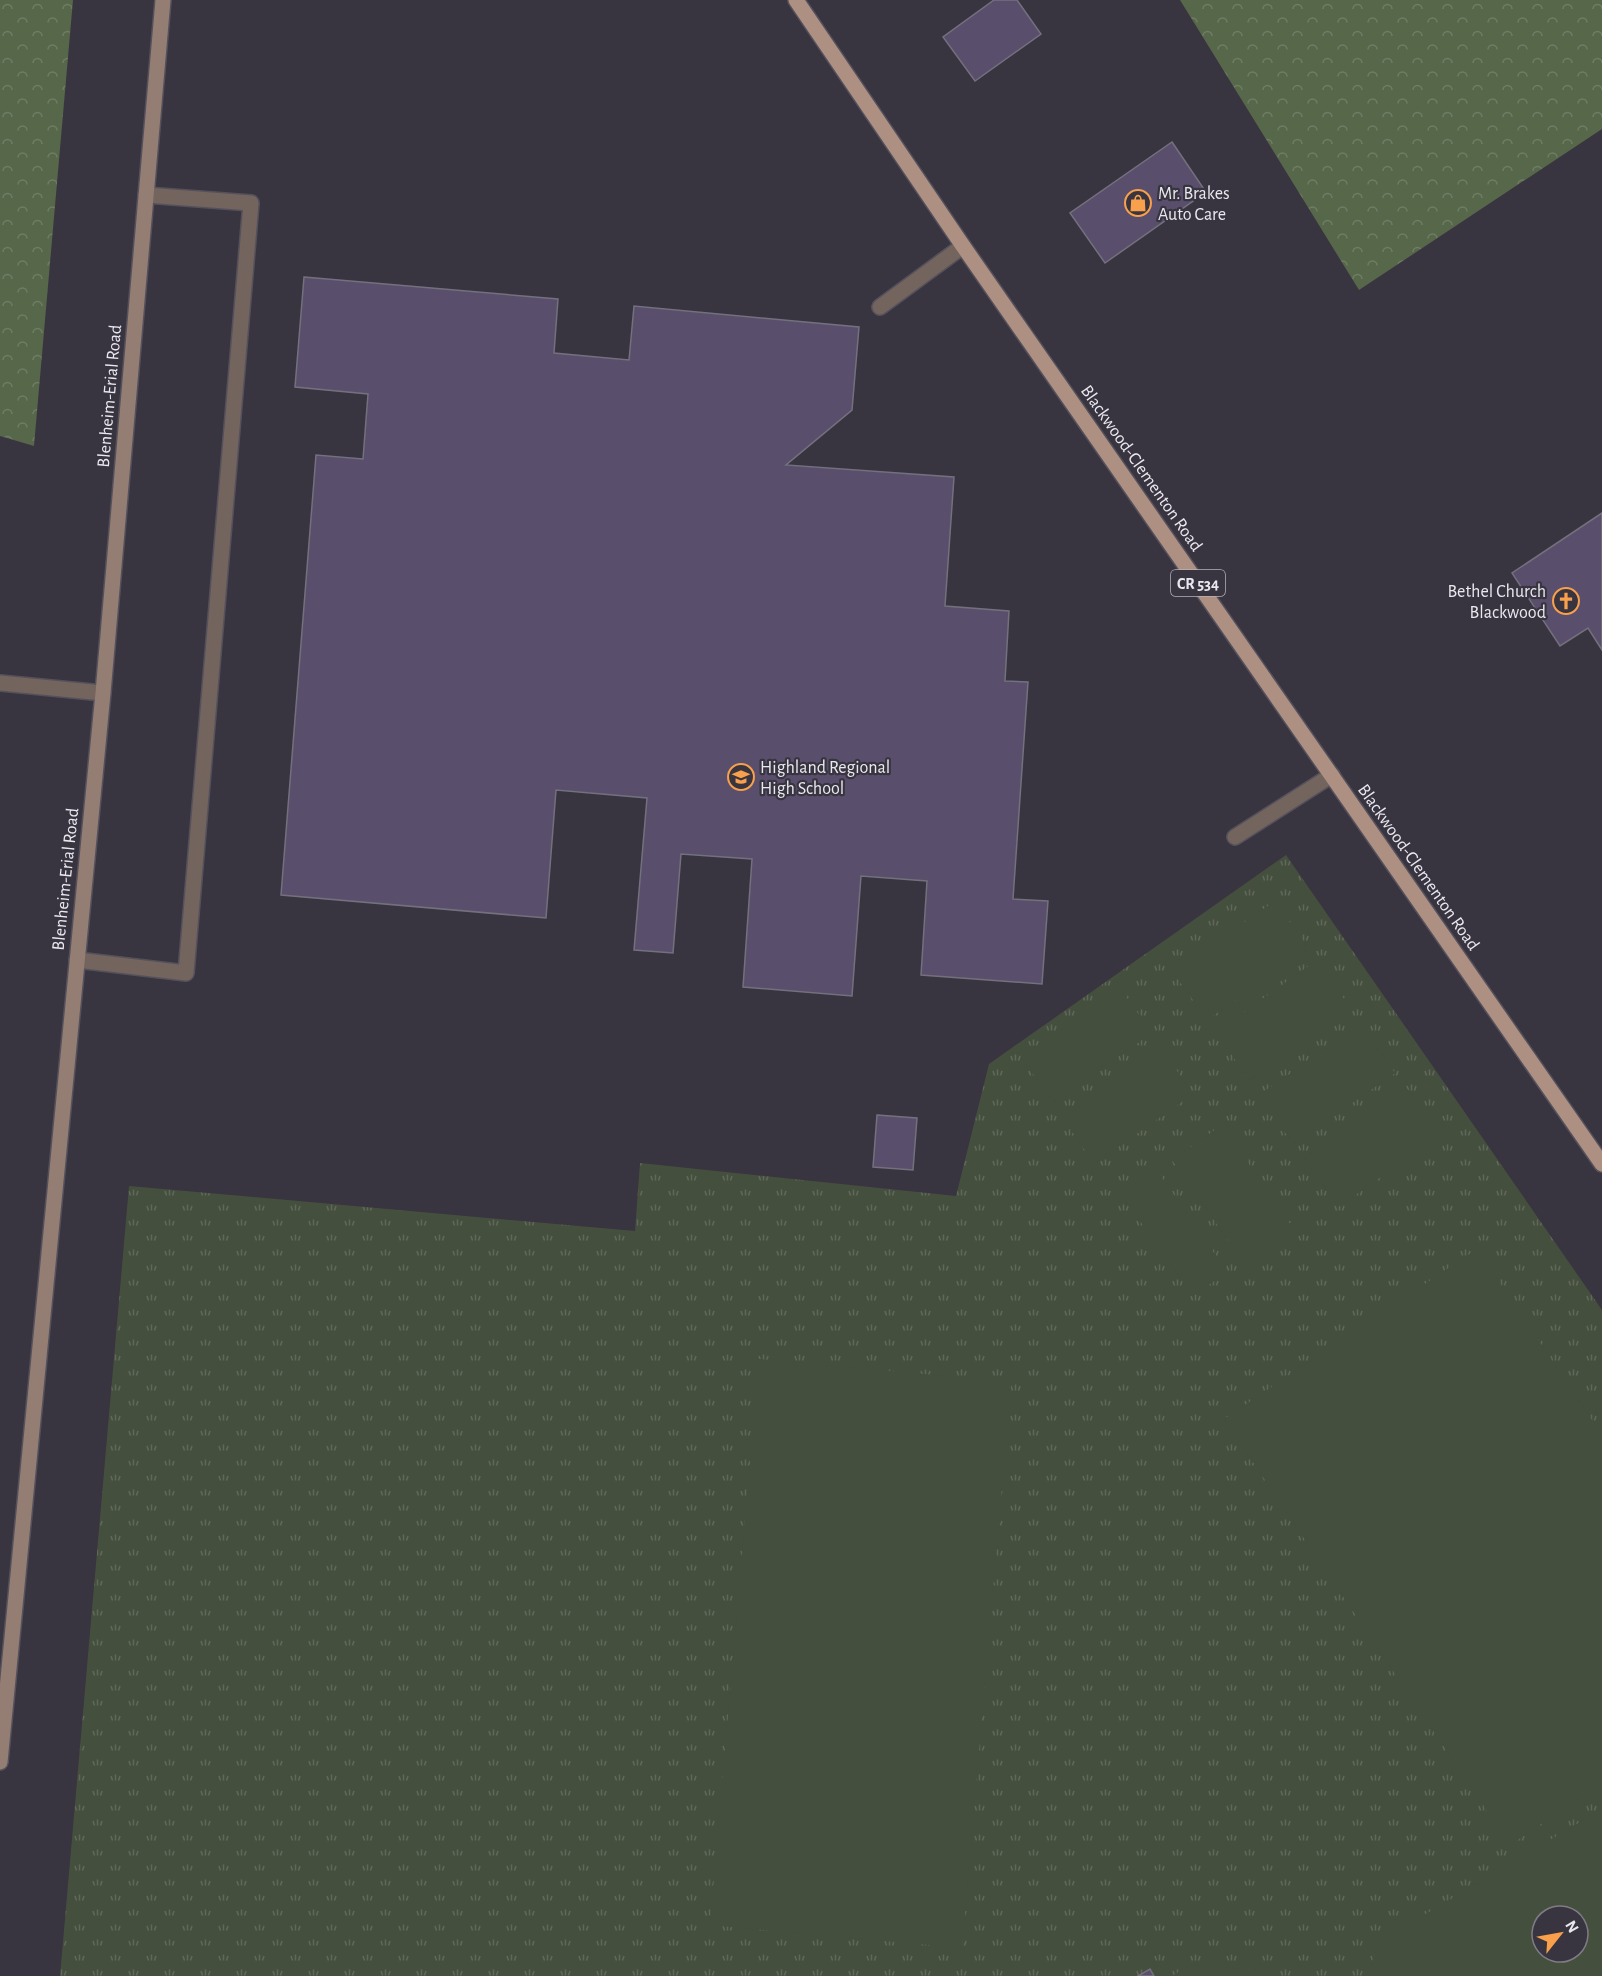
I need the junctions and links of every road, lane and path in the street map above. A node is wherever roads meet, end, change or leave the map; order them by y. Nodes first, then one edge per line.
1 (163, 0) edge
2 (796, 0) edge
3 (146, 195) junction
4 (963, 246) junction
5 (880, 307) dead end
6 (0, 682) edge
7 (103, 693) junction
8 (1332, 775) junction
9 (1236, 837) dead end
10 (77, 960) junction
11 (1602, 1164) edge
12 (0, 1762) edge

1 - 3 main road, Blenheim-Erial Road
2 - 4 main road, Blackwood-Clementon Road / CR 534
3 - 7 main road, Blenheim-Erial Road
3 - 10 street
4 - 5 street
4 - 8 main road, Blackwood-Clementon Road / CR 534
6 - 7 street
7 - 10 main road, Blenheim-Erial Road
8 - 9 street
8 - 11 main road, Blackwood-Clementon Road / CR 534
10 - 12 main road, Blenheim-Erial Road

